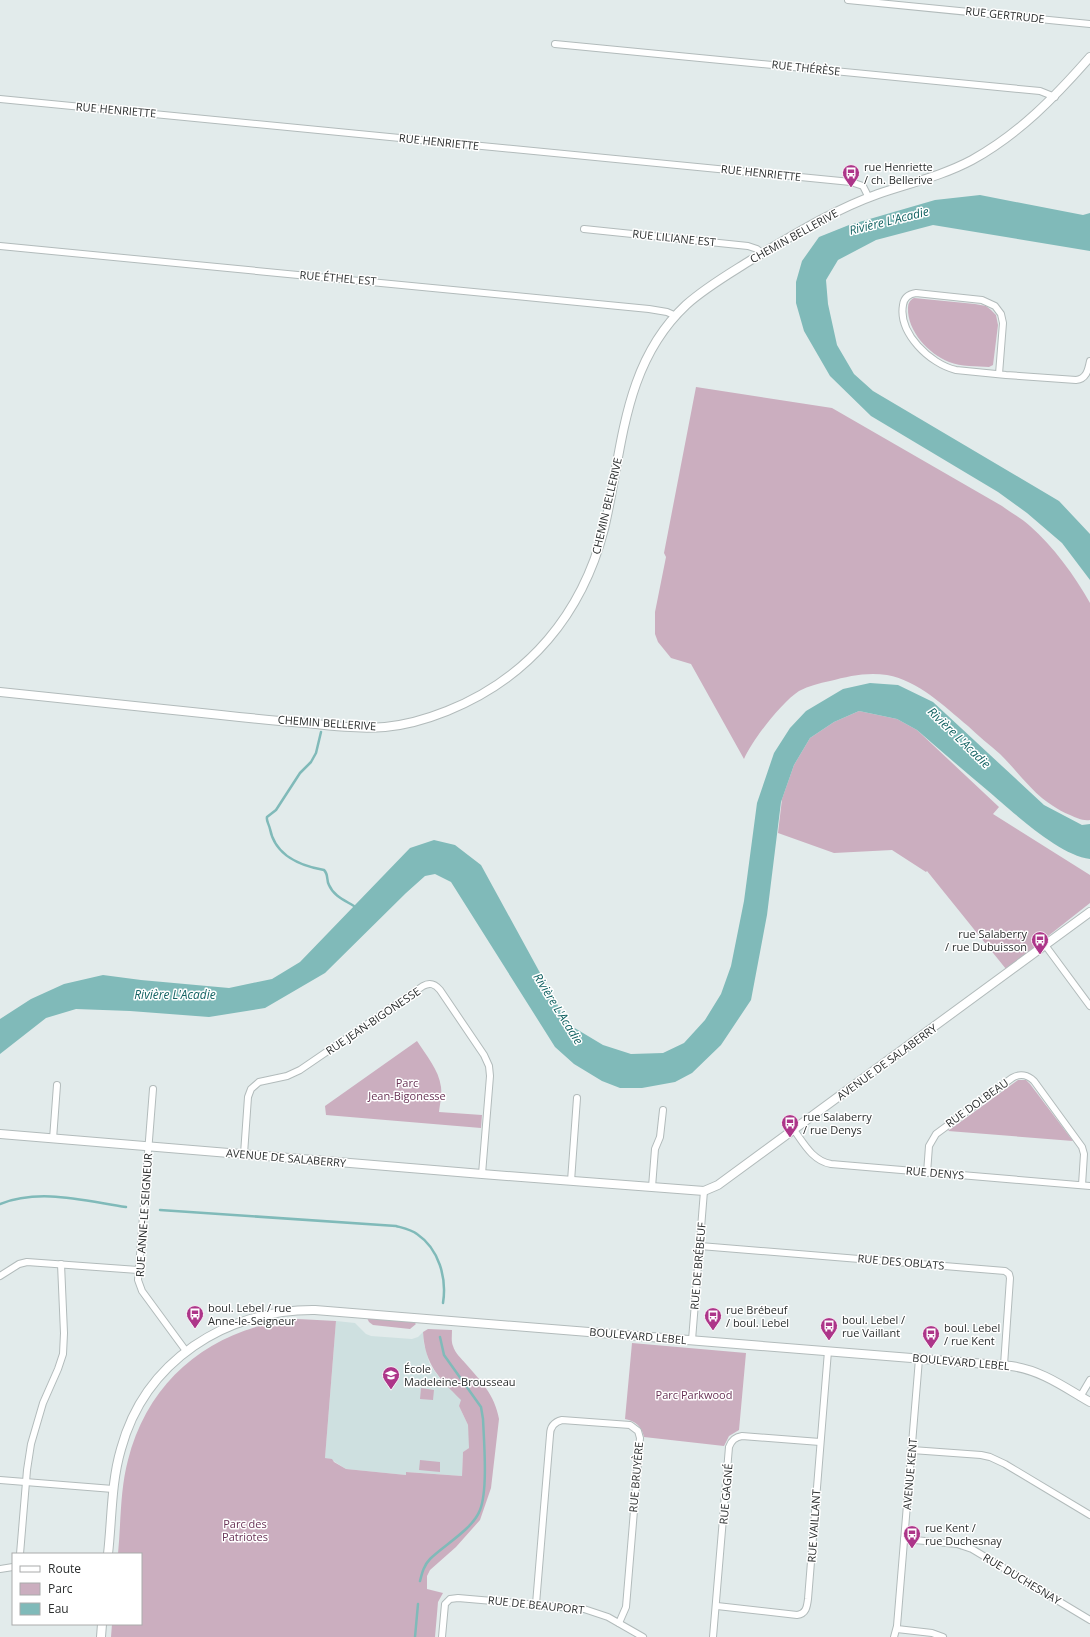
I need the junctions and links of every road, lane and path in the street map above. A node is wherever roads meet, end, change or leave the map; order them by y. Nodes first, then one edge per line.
1 (848, 0) edge
2 (1090, 24) edge
3 (555, 44) dead end
4 (1090, 58) edge
5 (1055, 97) junction
6 (0, 99) edge
7 (869, 198) junction
8 (584, 229) dead end
9 (0, 246) edge
10 (762, 253) junction
11 (676, 316) junction
12 (1090, 361) edge
13 (999, 374) junction
14 (0, 692) edge
15 (1090, 912) edge
16 (1045, 945) junction
17 (1090, 1006) edge
18 (57, 1085) dead end
19 (153, 1089) dead end
20 (577, 1098) dead end
21 (663, 1110) dead end
22 (794, 1130) junction
23 (0, 1134) edge
24 (53, 1139) junction
25 (149, 1146) junction
26 (244, 1154) junction
27 (927, 1173) junction
28 (482, 1174) junction
29 (571, 1181) junction
30 (1082, 1185) junction
31 (1090, 1186) edge
32 (652, 1187) junction
33 (704, 1191) junction
34 (700, 1246) junction
35 (61, 1264) junction
36 (138, 1270) junction
37 (0, 1276) edge
38 (692, 1340) junction
39 (186, 1351) junction
40 (828, 1351) junction
41 (919, 1359) junction
42 (1004, 1365) junction
43 (1090, 1380) edge
44 (1080, 1397) junction
45 (1090, 1402) edge
46 (820, 1442) junction
47 (912, 1450) junction
48 (0, 1480) edge
49 (26, 1482) junction
50 (113, 1489) junction
51 (1090, 1514) edge
52 (904, 1539) junction
53 (20, 1553) edge
54 (108, 1553) edge
55 (12, 1567) edge
56 (0, 1569) edge
57 (536, 1604) junction
58 (716, 1606) junction
59 (1090, 1620) edge
60 (619, 1623) junction
61 (102, 1625) edge
62 (897, 1629) junction
63 (101, 1637) edge
64 (442, 1637) edge
65 (642, 1637) edge
66 (713, 1637) edge
67 (894, 1637) edge
68 (943, 1637) edge

1 - 2 street, RUE GERTRUDE
3 - 5 street, RUE THÉRÈSE
4 - 5 street, CHEMIN BELLERIVE
5 - 7 street, CHEMIN BELLERIVE
6 - 7 street, RUE HENRIETTE
7 - 10 street, CHEMIN BELLERIVE
8 - 10 street, RUE LILIANE EST
9 - 11 street, RUE ÉTHEL EST
10 - 11 street, CHEMIN BELLERIVE
11 - 14 street, CHEMIN BELLERIVE
12 - 13 street
13 - 13 street
15 - 16 street, AVENUE DE SALABERRY
16 - 17 street
16 - 22 street, AVENUE DE SALABERRY
18 - 24 street
19 - 25 street, RUE ANNE-LE SEIGNEUR
20 - 29 street
21 - 32 street
22 - 27 street, RUE DENYS
22 - 33 street, AVENUE DE SALABERRY
23 - 24 street, AVENUE DE SALABERRY
24 - 25 street, AVENUE DE SALABERRY
25 - 26 street, AVENUE DE SALABERRY
25 - 36 street, RUE ANNE-LE SEIGNEUR
26 - 28 street, AVENUE DE SALABERRY
26 - 28 street, RUE JEAN-BIGONESSE
27 - 30 street, RUE DENYS
27 - 30 street, RUE DOLBEAU
28 - 29 street, AVENUE DE SALABERRY
29 - 32 street, AVENUE DE SALABERRY
30 - 31 street, RUE DENYS
32 - 33 street, AVENUE DE SALABERRY
33 - 34 street, RUE DE BRÉBEUF
34 - 38 street, RUE DE BRÉBEUF
34 - 42 street, RUE DES OBLATS
35 - 36 street
35 - 37 street
35 - 49 street
36 - 39 street, RUE ANNE-LE SEIGNEUR
38 - 39 street, BOULEVARD LEBEL
38 - 40 street, BOULEVARD LEBEL
39 - 50 street, BOULEVARD LEBEL
40 - 41 street, BOULEVARD LEBEL
40 - 46 street, RUE VAILLANT
41 - 42 street, BOULEVARD LEBEL
41 - 47 street, AVENUE KENT
42 - 44 street, BOULEVARD LEBEL
43 - 44 street
44 - 45 street, BOULEVARD LEBEL
46 - 58 street, RUE GAGNÉ
46 - 58 street, RUE VAILLANT
47 - 51 street
47 - 52 street, AVENUE KENT
48 - 49 street
49 - 50 street
49 - 53 street
50 - 54 street, BOULEVARD LEBEL
52 - 59 street, RUE DUCHESNAY
52 - 62 street, AVENUE KENT
55 - 56 street
57 - 60 street, RUE DE BEAUPORT
57 - 60 street, RUE BRUYÈRE
57 - 64 street, RUE DE BEAUPORT
58 - 66 street, RUE GAGNÉ
60 - 65 street, RUE DE BEAUPORT
61 - 63 street
62 - 67 street, AVENUE KENT
62 - 68 street

